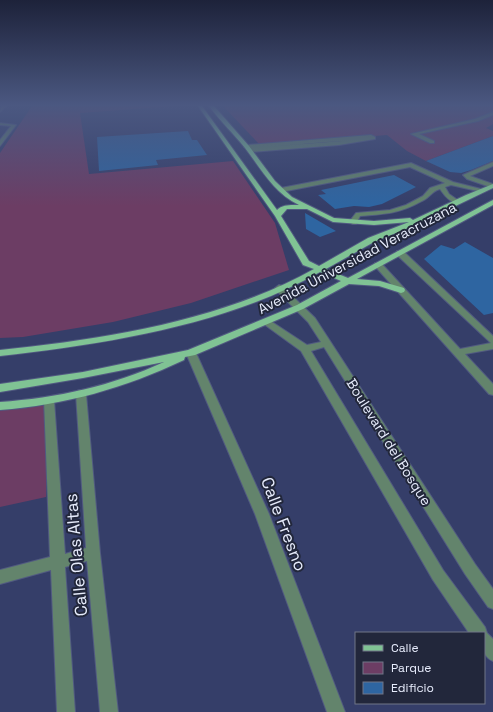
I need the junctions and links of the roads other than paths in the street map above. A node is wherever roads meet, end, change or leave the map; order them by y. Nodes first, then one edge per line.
1 (224, 139) edge
2 (240, 139) edge
3 (351, 139) edge
4 (358, 139) edge
5 (426, 139) edge
6 (432, 142) dead end
7 (316, 143) junction
8 (248, 149) junction
9 (493, 164) edge
10 (451, 183) junction
11 (441, 186) junction
12 (493, 186) edge
13 (281, 190) junction
14 (482, 190) junction
15 (457, 202) junction
16 (493, 202) edge
17 (312, 210) junction
18 (278, 216) junction
19 (423, 218) junction
20 (353, 222) junction
21 (400, 253) junction
22 (378, 265) junction
23 (318, 269) junction
24 (348, 281) junction
25 (278, 288) junction
26 (401, 290) junction
27 (300, 307) junction
28 (266, 322) junction
29 (493, 341) edge
30 (327, 343) junction
31 (493, 346) edge
32 (305, 348) junction
33 (458, 352) junction
34 (0, 353) edge
35 (191, 353) junction
36 (0, 388) edge
37 (493, 391) edge
38 (81, 394) junction
39 (49, 400) junction
40 (0, 406) edge
41 (93, 553) junction
42 (58, 562) junction
43 (0, 577) edge
44 (493, 602) edge
45 (478, 632) edge
46 (485, 641) edge
47 (493, 653) edge
48 (66, 712) edge
49 (109, 712) edge
50 (336, 712) edge

1 - 18 main road
2 - 8 main road
3 - 7 street
4 - 7 street
5 - 6 street
7 - 8 street
8 - 13 main road
9 - 12 street
10 - 11 street
10 - 13 street
10 - 14 street
11 - 15 street
11 - 20 street
12 - 14 main road, Avenida Universidad Veracruzana
13 - 17 main road
14 - 15 main road, Avenida Universidad Veracruzana
15 - 19 main road, Avenida Universidad Veracruzana
16 - 21 main road, Avenida Universidad Veracruzana
17 - 18 main road
17 - 20 main road
18 - 23 main road
19 - 20 main road
19 - 23 main road, Avenida Universidad Veracruzana
21 - 22 main road, Avenida Universidad Veracruzana
21 - 29 street
22 - 24 main road, Avenida Universidad Veracruzana
22 - 26 street
23 - 24 main road
23 - 25 main road, Avenida Universidad Veracruzana
24 - 26 main road
24 - 27 main road, Avenida Universidad Veracruzana
25 - 27 street, Boulevard del Bosque
25 - 34 main road, Avenida Universidad Veracruzana
26 - 33 street
27 - 28 main road, Avenida Universidad Veracruzana
27 - 30 street, Boulevard del Bosque
28 - 32 street, Boulevard del Bosque
28 - 35 main road, Avenida Universidad Veracruzana
30 - 32 street
30 - 44 street, Boulevard del Bosque
31 - 33 street
32 - 45 street, Boulevard del Bosque
33 - 37 street
35 - 36 main road, Avenida Universidad Veracruzana
35 - 38 main road
35 - 50 street, Calle Fresno
38 - 39 main road
38 - 41 street, Calle Olas Altas
39 - 40 main road
39 - 42 street, Calle Olas Altas
41 - 42 street
41 - 49 street, Calle Olas Altas
42 - 43 street
42 - 48 street, Calle Olas Altas
46 - 47 street

